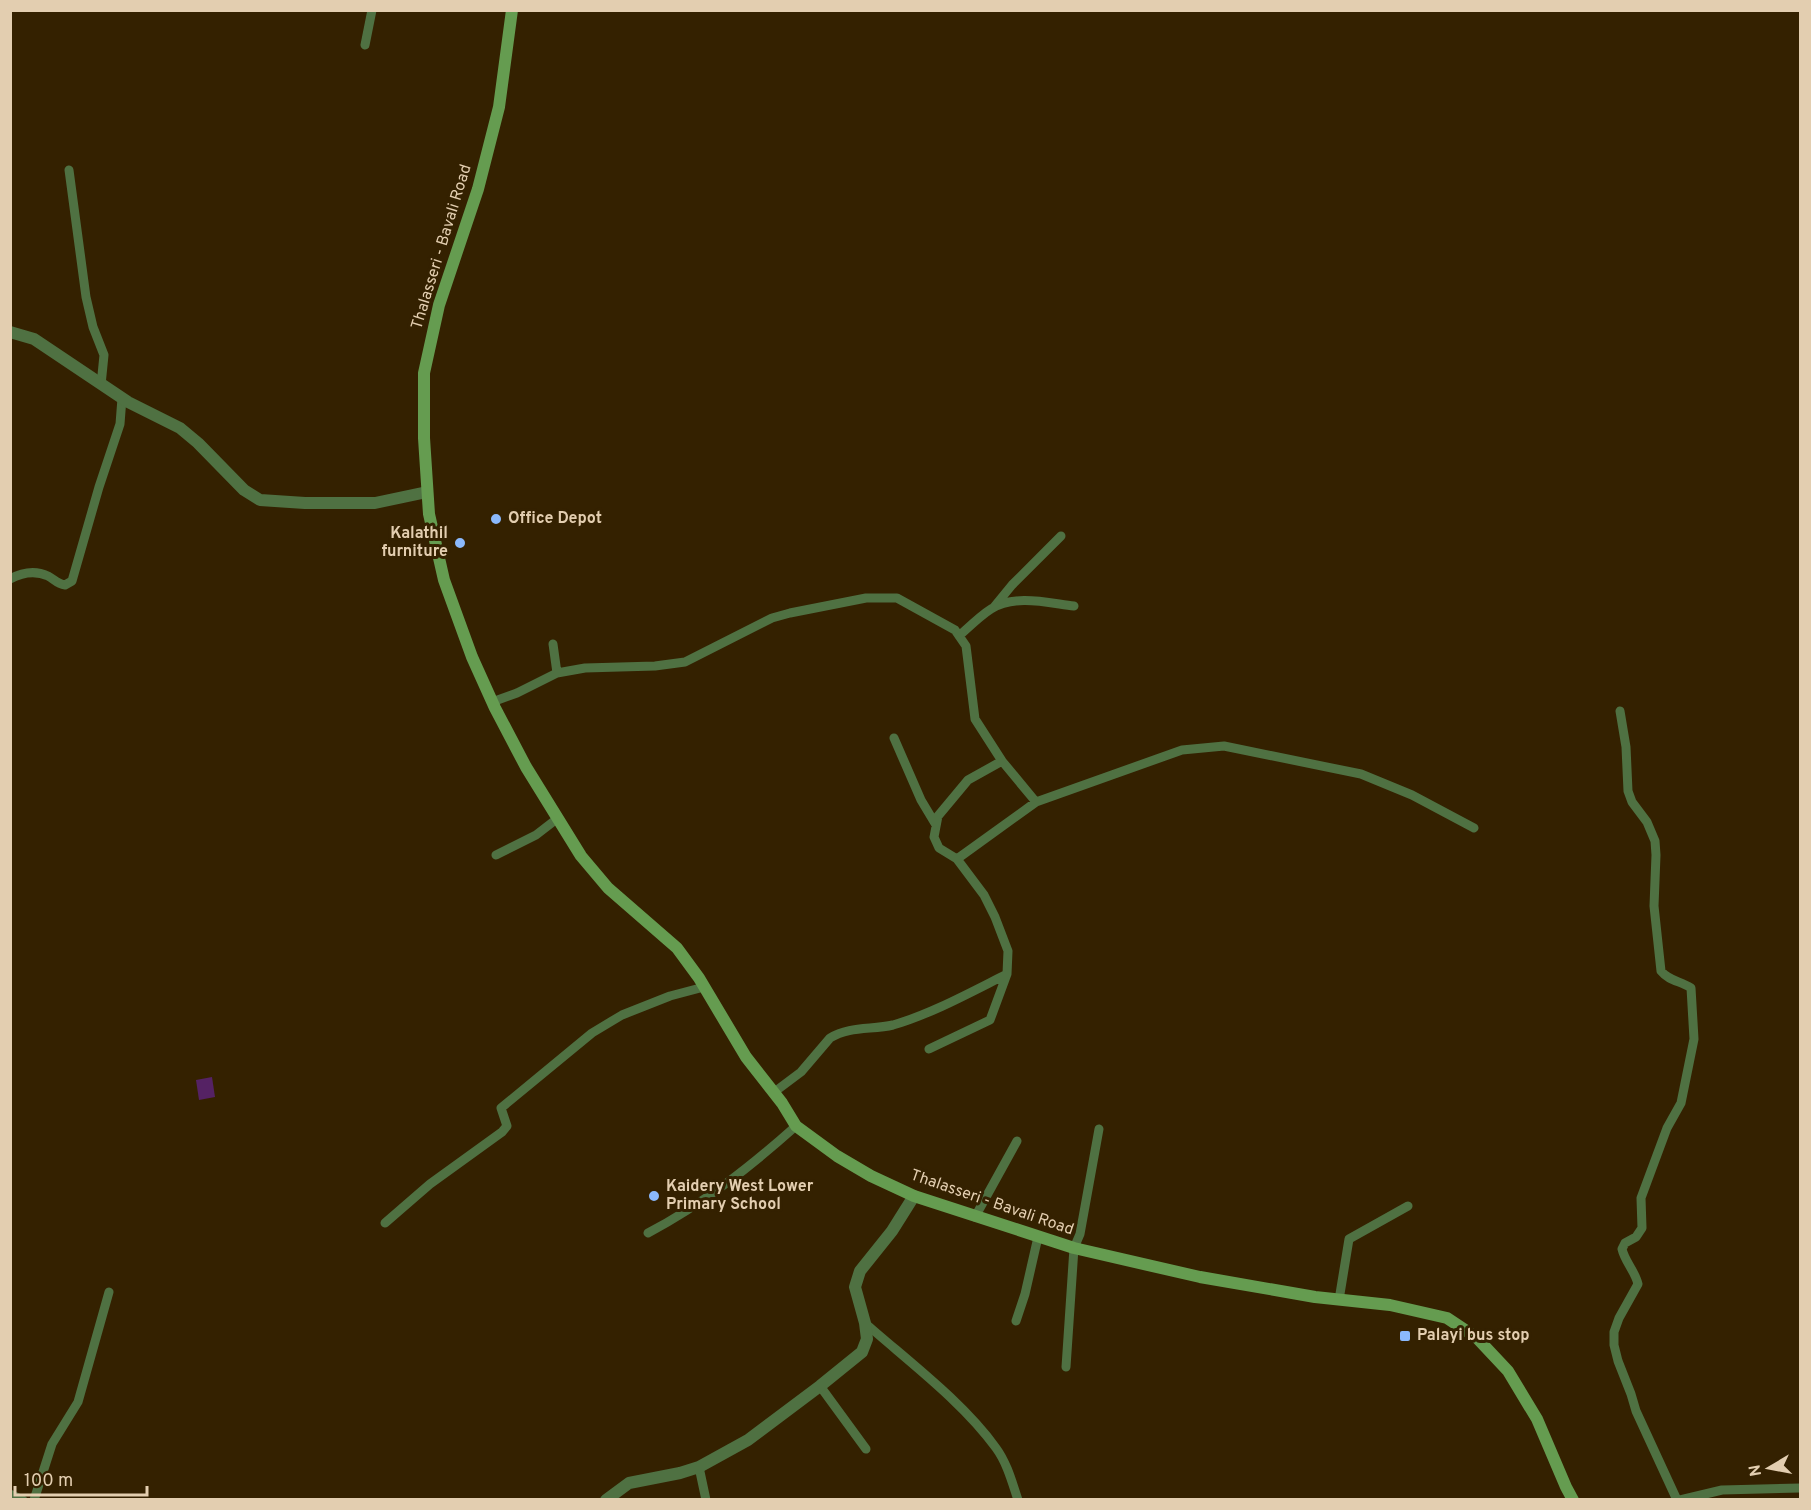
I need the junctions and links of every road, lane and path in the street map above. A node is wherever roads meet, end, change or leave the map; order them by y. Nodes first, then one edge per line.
1 (372, 10) edge
2 (512, 10) edge
3 (365, 45) dead end
4 (69, 170) dead end
5 (10, 332) edge
6 (101, 385) junction
7 (122, 398) junction
8 (427, 492) junction
9 (1061, 536) dead end
10 (10, 579) edge
11 (1074, 606) dead end
12 (994, 608) junction
13 (959, 636) junction
14 (553, 644) dead end
15 (557, 673) junction
16 (492, 702) junction
17 (1620, 711) dead end
18 (894, 738) dead end
19 (1002, 761) junction
20 (1036, 802) junction
21 (558, 818) junction
22 (936, 825) junction
23 (1474, 828) dead end
24 (496, 855) dead end
25 (957, 859) junction
26 (1007, 974) junction
27 (704, 987) junction
28 (929, 1049) dead end
29 (773, 1093) junction
30 (796, 1126) junction
31 (1099, 1129) dead end
32 (1017, 1141) dead end
33 (914, 1196) junction
34 (1408, 1206) dead end
35 (975, 1217) junction
36 (385, 1223) dead end
37 (648, 1233) dead end
38 (1038, 1237) junction
39 (1074, 1248) junction
40 (109, 1292) dead end
41 (1339, 1300) junction
42 (1016, 1321) dead end
43 (865, 1323) junction
44 (1066, 1367) dead end
45 (820, 1386) junction
46 (866, 1449) dead end
47 (699, 1467) junction
48 (1800, 1488) edge
49 (10, 1494) edge
50 (22, 1500) edge
51 (34, 1500) edge
52 (606, 1500) edge
53 (706, 1500) edge
54 (1017, 1500) edge
55 (1573, 1500) edge
56 (1679, 1500) edge

1 - 3 street
2 - 8 main road, Thalasseri - Bavali Road
4 - 6 street
5 - 6 street
6 - 7 street
7 - 8 street
7 - 10 street
8 - 16 main road, Thalasseri - Bavali Road
9 - 12 street
11 - 12 street
12 - 13 street
13 - 15 street
13 - 19 street
14 - 15 street
15 - 16 street
16 - 21 main road, Thalasseri - Bavali Road
17 - 56 street
18 - 22 street
19 - 20 street
19 - 22 street
20 - 23 street
20 - 25 street
21 - 24 street
21 - 27 main road, Thalasseri - Bavali Road
22 - 25 street
25 - 26 street
26 - 28 street
26 - 29 street
27 - 29 main road, Thalasseri - Bavali Road
27 - 36 street
29 - 30 main road, Thalasseri - Bavali Road
30 - 33 main road, Thalasseri - Bavali Road
30 - 37 street
31 - 39 street
32 - 35 street
33 - 35 main road, Thalasseri - Bavali Road
33 - 43 street
34 - 41 street
35 - 38 main road, Thalasseri - Bavali Road
38 - 39 main road, Thalasseri - Bavali Road
38 - 42 street
39 - 41 main road, Thalasseri - Bavali Road
39 - 44 street
40 - 51 street
41 - 55 main road, Thalasseri - Bavali Road
43 - 45 street
43 - 54 street
45 - 46 street
45 - 47 street
47 - 52 street
47 - 53 street
48 - 56 street
49 - 50 street

